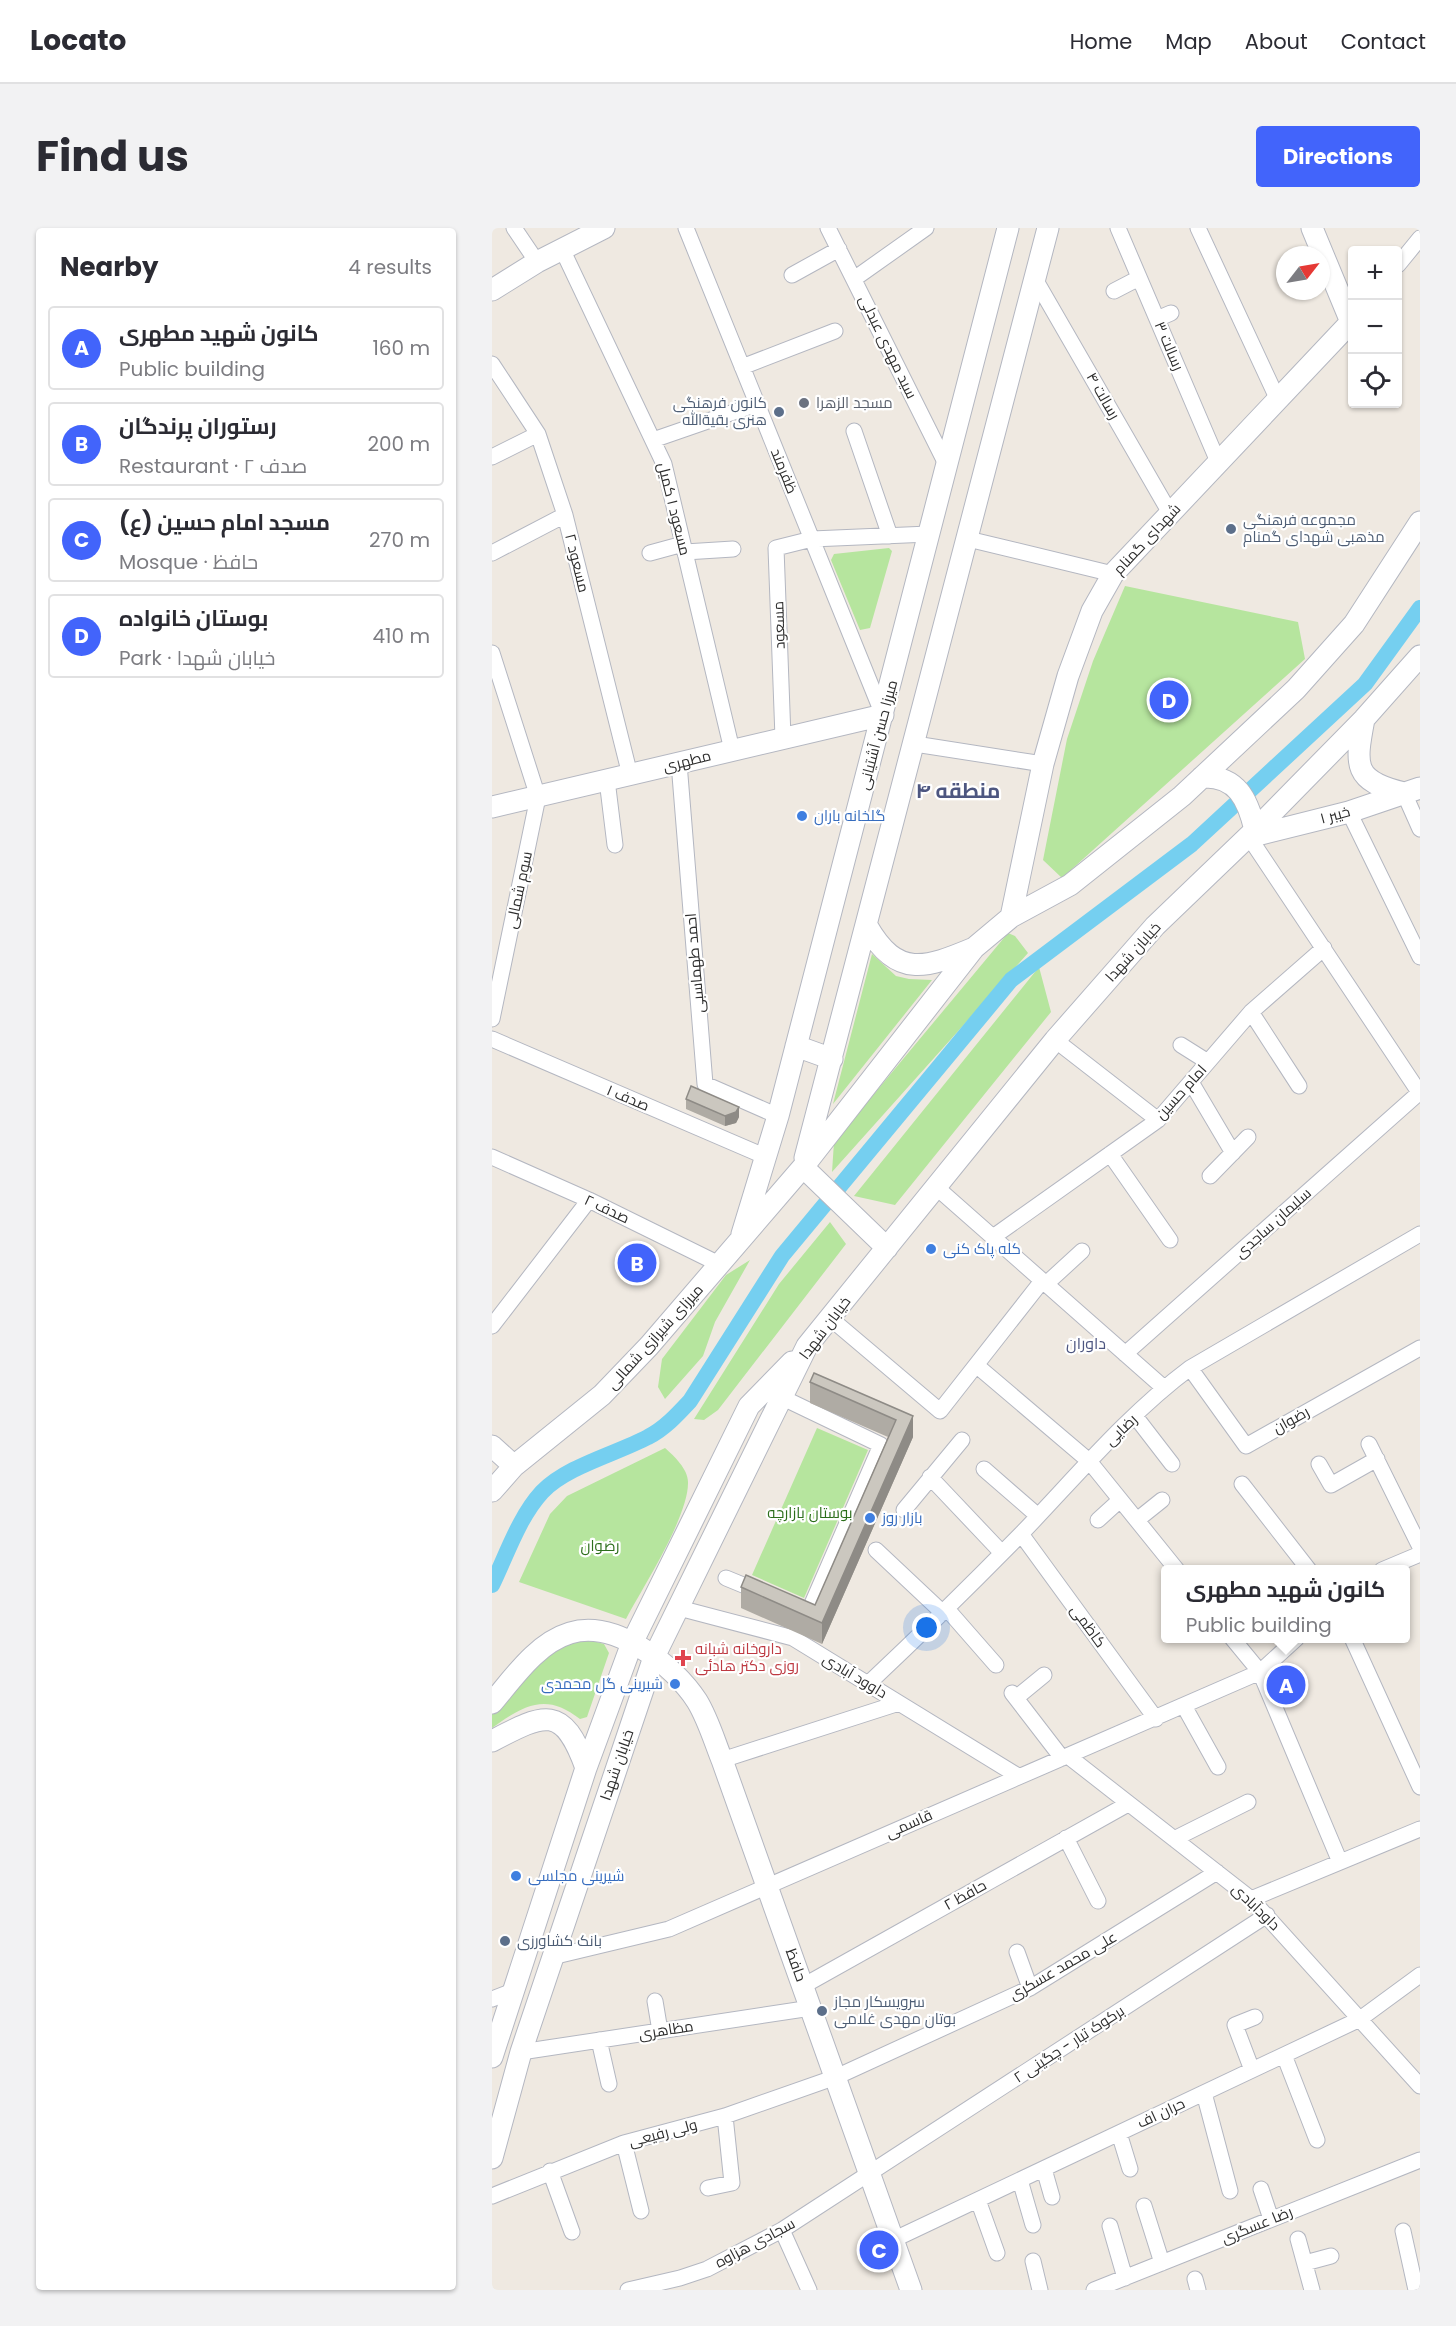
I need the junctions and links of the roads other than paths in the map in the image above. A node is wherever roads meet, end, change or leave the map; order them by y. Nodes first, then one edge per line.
1 (514, 228) edge
2 (604, 228) edge
3 (686, 228) edge
4 (828, 228) edge
5 (926, 228) edge
6 (1008, 228) edge
7 (1118, 228) edge
8 (1198, 228) edge
9 (1312, 228) edge
10 (1051, 230) edge
11 (1420, 238) edge
12 (562, 249) junction
13 (839, 249) junction
14 (1402, 260) edge
15 (537, 262) junction
16 (792, 275) dead end
17 (1139, 278) junction
18 (854, 279) junction
19 (1035, 279) junction
20 (492, 290) edge
21 (1114, 291) dead end
22 (1348, 312) edge
23 (1348, 325) edge
24 (836, 331) dead end
25 (492, 364) edge
26 (742, 367) junction
27 (1278, 400) junction
28 (757, 404) junction
29 (854, 431) dead end
30 (538, 434) junction
31 (653, 440) junction
32 (492, 457) edge
33 (1219, 464) junction
34 (947, 466) junction
35 (1170, 513) junction
36 (565, 515) junction
37 (1420, 522) edge
38 (929, 534) junction
39 (890, 536) junction
40 (812, 539) junction
41 (968, 539) junction
42 (684, 548) junction
43 (733, 549) dead end
44 (492, 553) edge
45 (650, 553) dead end
46 (1113, 574) junction
47 (492, 653) edge
48 (1420, 656) edge
49 (883, 715) junction
50 (1364, 719) junction
51 (783, 738) junction
52 (915, 744) junction
53 (732, 750) junction
54 (679, 763) junction
55 (1043, 764) junction
56 (630, 775) junction
57 (1202, 777) junction
58 (607, 780) junction
59 (1412, 790) edge
60 (538, 797) junction
61 (492, 807) edge
62 (1348, 812) junction
63 (1420, 829) edge
64 (1252, 833) junction
65 (615, 845) dead end
66 (1011, 917) junction
67 (867, 926) junction
68 (974, 948) junction
69 (1324, 948) junction
70 (1420, 957) edge
71 (1251, 1012) junction
72 (492, 1019) edge
73 (492, 1039) edge
74 (1055, 1040) junction
75 (1181, 1045) dead end
76 (796, 1046) junction
77 (832, 1059) junction
78 (1208, 1062) junction
79 (1191, 1082) junction
80 (1299, 1086) dead end
81 (1420, 1092) edge
82 (778, 1116) junction
83 (1158, 1120) junction
84 (1248, 1137) dead end
85 (1233, 1153) junction
86 (1110, 1154) junction
87 (764, 1156) junction
88 (492, 1157) edge
89 (810, 1174) junction
90 (1210, 1176) dead end
91 (936, 1187) junction
92 (589, 1200) junction
93 (1420, 1234) edge
94 (993, 1238) junction
95 (740, 1240) junction
96 (1170, 1240) dead end
97 (886, 1248) junction
98 (1082, 1251) dead end
99 (719, 1264) junction
100 (1044, 1282) junction
101 (830, 1318) junction
102 (492, 1326) edge
103 (1420, 1348) edge
104 (1125, 1354) junction
105 (976, 1365) junction
106 (1190, 1368) junction
107 (1164, 1388) junction
108 (773, 1392) junction
109 (1135, 1416) junction
110 (962, 1440) dead end
111 (1369, 1444) dead end
112 (492, 1446) edge
113 (1377, 1459) junction
114 (1089, 1461) junction
115 (1172, 1464) dead end
116 (1319, 1464) dead end
117 (514, 1466) junction
118 (984, 1469) dead end
119 (930, 1477) junction
120 (1242, 1484) dead end
121 (492, 1491) edge
122 (1120, 1500) junction
123 (1162, 1500) dead end
124 (904, 1509) dead end
125 (1038, 1516) junction
126 (1098, 1520) dead end
127 (1137, 1520) junction
128 (1021, 1534) junction
129 (1420, 1547) edge
130 (876, 1550) dead end
131 (1002, 1553) junction
132 (1420, 1554) edge
133 (1174, 1565) edge
134 (1306, 1565) edge
135 (1392, 1565) edge
136 (726, 1578) dead end
137 (656, 1598) junction
138 (679, 1608) junction
139 (945, 1611) junction
140 (632, 1643) junction
141 (1236, 1643) edge
142 (1292, 1643) edge
143 (1354, 1643) edge
144 (654, 1657) junction
145 (996, 1665) dead end
146 (1260, 1672) junction
147 (1044, 1675) dead end
148 (868, 1684) junction
149 (492, 1703) edge
150 (899, 1703) junction
151 (1184, 1706) junction
152 (1156, 1719) junction
153 (492, 1741) edge
154 (1065, 1757) junction
155 (722, 1760) junction
156 (1218, 1767) dead end
157 (586, 1768) junction
158 (1018, 1776) junction
159 (1420, 1787) edge
160 (1248, 1802) dead end
161 (1128, 1804) junction
162 (1420, 1829) edge
163 (1066, 1838) junction
164 (1174, 1839) junction
165 (1341, 1862) junction
166 (1217, 1872) junction
167 (767, 1886) junction
168 (1251, 1899) junction
169 (1098, 1901) dead end
170 (1267, 1915) junction
171 (1017, 1952) dead end
172 (552, 1957) junction
173 (1420, 1975) edge
174 (803, 1986) junction
175 (1030, 1988) junction
176 (513, 1991) junction
177 (492, 1999) edge
178 (655, 2001) dead end
179 (811, 2008) junction
180 (1255, 2017) dead end
181 (1360, 2019) junction
182 (660, 2031) junction
183 (599, 2040) junction
184 (522, 2052) junction
185 (1284, 2055) junction
186 (492, 2057) edge
187 (1252, 2070) junction
188 (836, 2077) junction
189 (609, 2084) dead end
190 (1420, 2086) edge
191 (1204, 2093) junction
192 (725, 2116) junction
193 (1119, 2133) junction
194 (1317, 2140) dead end
195 (624, 2143) junction
196 (492, 2158) edge
197 (1420, 2160) edge
198 (1044, 2169) junction
199 (1130, 2169) dead end
200 (550, 2171) junction
201 (871, 2173) junction
202 (1020, 2180) junction
203 (708, 2188) dead end
204 (1261, 2189) dead end
205 (1230, 2191) dead end
206 (492, 2196) edge
207 (1052, 2197) dead end
208 (978, 2200) junction
209 (1144, 2206) dead end
210 (641, 2211) dead end
211 (1271, 2220) junction
212 (1033, 2225) dead end
213 (1110, 2226) dead end
214 (782, 2230) junction
215 (1403, 2231) dead end
216 (572, 2232) dead end
217 (895, 2239) junction
218 (1299, 2239) dead end
219 (997, 2253) dead end
220 (1331, 2256) dead end
221 (1033, 2261) dead end
222 (1162, 2263) junction
223 (1305, 2263) junction
224 (1125, 2278) junction
225 (681, 2284) edge
226 (628, 2290) edge
227 (809, 2290) edge
228 (911, 2290) edge
229 (1040, 2290) edge
230 (1094, 2290) edge
231 (1312, 2290) edge
232 (1416, 2290) edge

1 - 15 street
2 - 12 main road
3 - 26 street, ظفرمند
4 - 13 street, سید مهدی عبدلی
5 - 18 street
6 - 34 main road, میرزا حسن آشتیانی
7 - 17 street, رسالت ۳
8 - 27 street
9 - 22 main road
10 - 19 main road
11 - 14 street
12 - 15 main road
12 - 31 street, مسعود ۱ کمیل
13 - 16 street
13 - 18 street, سید مهدی عبدلی
15 - 20 main road
17 - 21 street
17 - 33 street, رسالت ۳
18 - 34 street, سید مهدی عبدلی
19 - 35 street, رسالت ۴
19 - 41 main road
23 - 27 main road, شهدای گمنام
24 - 26 street
25 - 30 street, مسعود ۲
26 - 28 street, ظفرمند
27 - 33 main road, شهدای گمنام
28 - 31 street
28 - 40 street, ظفرمند
29 - 39 street
30 - 32 street
30 - 36 street, مسعود ۲
31 - 42 street, مسعود ۱ کمیل
33 - 35 main road, شهدای گمنام
34 - 38 main road, میرزا حسن آشتیانی
35 - 46 main road, شهدای گمنام
36 - 44 street
36 - 56 street, مسعود ۲
37 - 57 main road
38 - 39 street
38 - 49 main road, میرزا حسن آشتیانی
39 - 40 street
40 - 49 street, ظفرمند
40 - 51 street, مسعود
41 - 46 street
41 - 52 main road
42 - 43 street
42 - 45 street
42 - 53 street, مسعود ۱ کمیل
46 - 55 main road, شهدای گمنام
47 - 60 street
48 - 50 main road, خیابان شهدا
49 - 51 main road, مطهری
49 - 76 main road, میرزا حسن آشتیانی
50 - 59 main road
50 - 64 main road, خیابان شهدا
51 - 53 main road, مطهری
52 - 55 street
52 - 67 main road
53 - 54 main road, مطهری
54 - 56 main road, مطهری
54 - 82 street, احمد طهماسبی
55 - 66 main road, شهدای گمنام
56 - 58 main road, مطهری
57 - 64 main road
57 - 66 main road
58 - 60 main road, مطهری
58 - 65 street
59 - 62 main road, خیبر ۱
59 - 63 street
60 - 61 main road, مطهری
60 - 72 street, سوم شمالی
62 - 64 main road, خیبر ۱
62 - 70 street
64 - 69 street
64 - 74 main road, خیابان شهدا
66 - 68 main road
67 - 68 main road
67 - 77 main road
68 - 89 main road
69 - 71 street, امام حسین
69 - 81 street
71 - 78 street, امام حسین
71 - 80 street
73 - 87 street, صدف ۱
74 - 83 street
74 - 91 main road, خیابان شهدا
75 - 78 street
76 - 77 main road
76 - 82 main road, میرزا حسن آشتیانی
77 - 89 main road
78 - 79 street, امام حسین
79 - 83 street, امام حسین
79 - 85 street
81 - 104 street, سلیمان ساجدی
82 - 87 main road, میرزا حسن آشتیانی
83 - 86 street, امام حسین
84 - 85 street
85 - 90 street
86 - 94 street, امام حسین
86 - 96 street
87 - 95 main road, میرزا حسن آشتیانی
88 - 92 street, صدف ۲
89 - 95 main road, میرزای شیرازی شمالی
89 - 97 main road
91 - 94 street
91 - 97 main road, خیابان شهدا
92 - 99 street, صدف ۲
92 - 102 street
93 - 106 street, رضایی
94 - 100 street
95 - 99 main road, میرزای شیرازی شمالی
97 - 101 main road, خیابان شهدا
98 - 100 street
99 - 117 main road, میرزای شیرازی شمالی
100 - 104 street
100 - 105 street
101 - 105 street
101 - 108 main road, خیابان شهدا
103 - 106 street, رضوان
104 - 107 street
105 - 114 street
106 - 107 street, رضایی
107 - 109 street, رضایی
108 - 136 street
108 - 137 main road, خیابان شهدا
108 - 138 main road, خیابان شهدا
109 - 114 street, رضایی
109 - 115 street
110 - 119 street
111 - 113 street
112 - 117 main road
113 - 116 street
113 - 129 street
114 - 122 street
114 - 125 street, رضایی
117 - 121 main road, میرزای شیرازی شمالی
118 - 125 street
119 - 124 street
119 - 131 street
120 - 134 street
122 - 126 street
122 - 127 street
123 - 127 street
125 - 128 street, رضایی
127 - 133 street
128 - 131 street, رضایی
128 - 152 street, کاظمی
130 - 139 street
131 - 139 street, رضایی
132 - 135 street
137 - 138 main road
137 - 140 main road, خیابان شهدا
138 - 144 main road, خیابان شهدا
138 - 148 street, داوود آبادی
139 - 145 street
139 - 148 street, رضایی
140 - 144 main road, حافظ
140 - 149 main road
140 - 157 main road, خیابان شهدا
141 - 146 street
142 - 146 street, قاسمی
143 - 159 street
144 - 155 main road, حافظ
144 - 172 main road, خیابان شهدا
146 - 151 street, قاسمی
146 - 165 street
147 - 154 street, داودآبادی
148 - 150 street, داوود آبادی
150 - 155 street
150 - 158 street, داوود آبادی
151 - 152 street, قاسمی
151 - 156 street
152 - 154 street, قاسمی
153 - 157 main road
154 - 158 street, قاسمی
154 - 161 street, داودآبادی
155 - 167 main road, حافظ
157 - 176 main road, خیابان شهدا
158 - 167 street, قاسمی
160 - 164 street
161 - 163 street, حافظ ۲
161 - 164 street, داودآبادی
162 - 165 street
163 - 169 street
163 - 174 street, حافظ ۲
164 - 166 street, داودآبادی
165 - 168 street
166 - 168 street, داودآبادی
166 - 175 street, علی محمد عسکری
167 - 172 street, قاسمی
167 - 174 main road, حافظ
168 - 170 street, داودآبادی
170 - 181 street, داودآبادی
170 - 201 street, برکوک تبار - چگینی ۲
171 - 175 street
172 - 184 main road, خیابان شهدا
173 - 181 street, حران اف
174 - 179 main road, حافظ
175 - 188 street, علی محمد عسکری
176 - 177 street
176 - 186 main road, خیابان شهدا
178 - 182 street
179 - 182 street, مظاهری
179 - 188 main road, حافظ
180 - 187 street
181 - 185 street, حران اف
181 - 190 street, داودآبادی
182 - 183 street, مظاهری
183 - 184 street, مظاهری
183 - 189 street
184 - 196 main road, خیابان شهدا
185 - 187 street, حران اف
185 - 194 street
187 - 191 street, حران اف
188 - 192 street, ولی رفیعی
188 - 201 main road, حافظ
191 - 193 street, حران اف
191 - 205 street
192 - 195 street, ولی رفیعی
192 - 203 street
193 - 198 street, حران اف
193 - 199 street
195 - 200 street, ولی رفیعی
195 - 210 street
197 - 211 street, رضا عسگری
198 - 202 street, حران اف
198 - 207 street
200 - 206 street, ولی رفیعی
200 - 216 street
201 - 214 street, سجادی هزاوه
201 - 217 main road, حافظ
202 - 208 street, حران اف
202 - 212 street
204 - 211 street
208 - 217 street, حران اف
208 - 219 street
209 - 222 street
211 - 222 street, رضا عسگری
213 - 224 street
214 - 225 street, سجادی هزاوه
214 - 227 street
215 - 232 street
217 - 228 main road, حافظ
218 - 223 street
220 - 223 street
221 - 229 street
222 - 224 street, رضا عسگری
223 - 231 street
224 - 230 street, رضا عسگری
225 - 226 street, سجادی هزاوه

